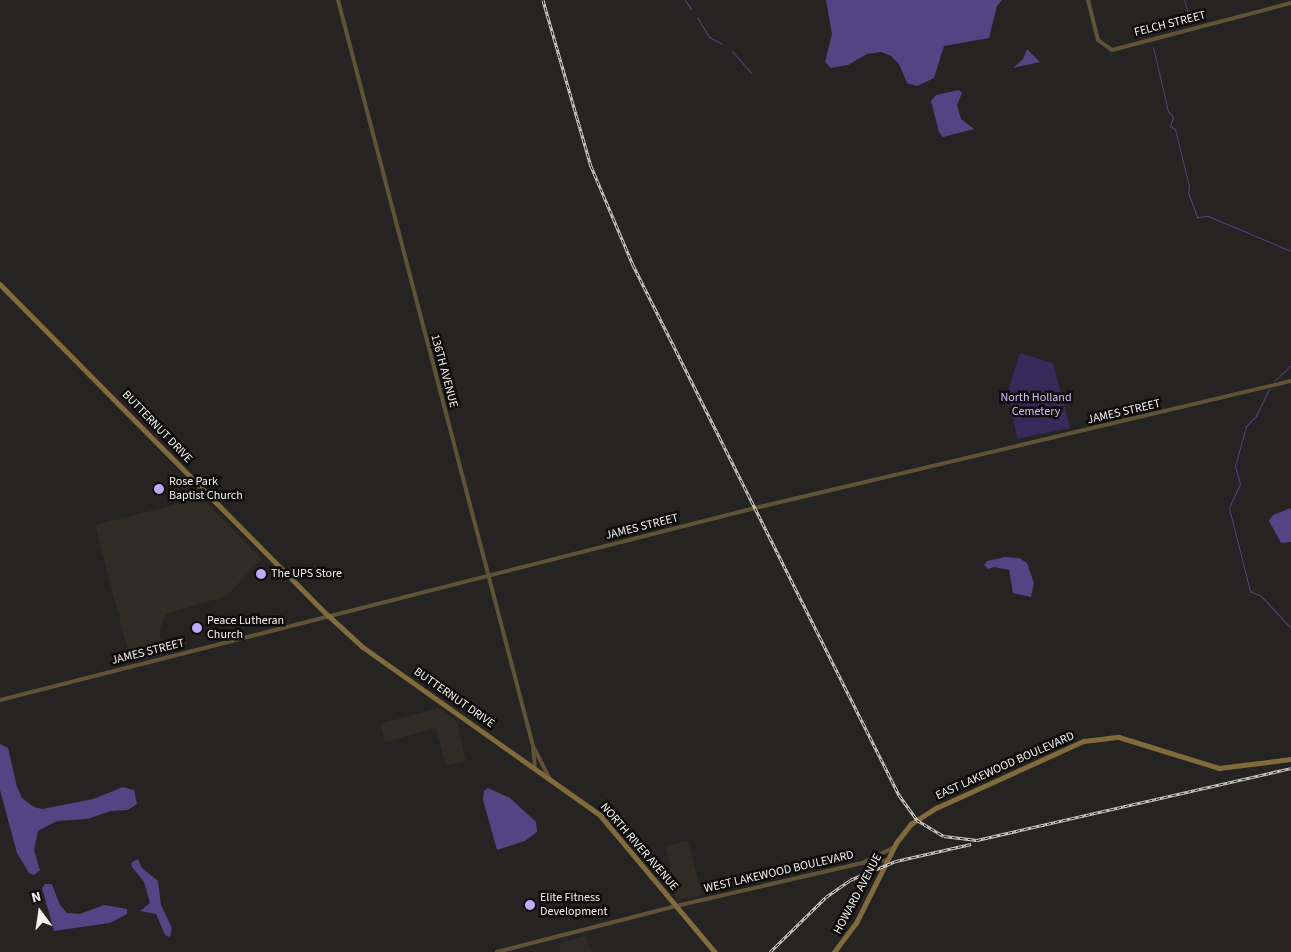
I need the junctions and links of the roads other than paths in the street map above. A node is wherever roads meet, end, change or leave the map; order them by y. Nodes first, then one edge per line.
1 (338, 0) edge
2 (1088, 0) edge
3 (1291, 4) edge
4 (0, 284) edge
5 (1291, 381) edge
6 (488, 577) junction
7 (329, 616) junction
8 (0, 700) edge
9 (532, 746) junction
10 (1291, 759) edge
11 (535, 768) junction
12 (550, 778) junction
13 (892, 850) junction
14 (887, 860) junction
15 (862, 863) junction
16 (676, 906) junction
17 (497, 952) edge
18 (715, 952) edge
19 (834, 952) edge

1 - 6 street, 136TH AVENUE
2 - 3 street, FELCH STREET
4 - 7 main road, BUTTERNUT DRIVE
5 - 6 street, JAMES STREET
6 - 7 street, JAMES STREET
6 - 9 street, 136TH AVENUE
7 - 8 street, JAMES STREET
7 - 11 main road, BUTTERNUT DRIVE
9 - 11 street, 136TH AVENUE
9 - 12 street, 136TH AVENUE
10 - 13 main road, EAST LAKEWOOD BOULEVARD
11 - 12 main road, NORTH RIVER AVENUE
12 - 16 main road, NORTH RIVER AVENUE
13 - 14 main road, HOWARD AVENUE
13 - 15 street, WEST LAKEWOOD BOULEVARD
14 - 15 street, WEST LAKEWOOD BOULEVARD
14 - 19 main road, HOWARD AVENUE
15 - 16 street, WEST LAKEWOOD BOULEVARD
16 - 17 street, WEST LAKEWOOD BOULEVARD
16 - 18 main road, NORTH RIVER AVENUE

